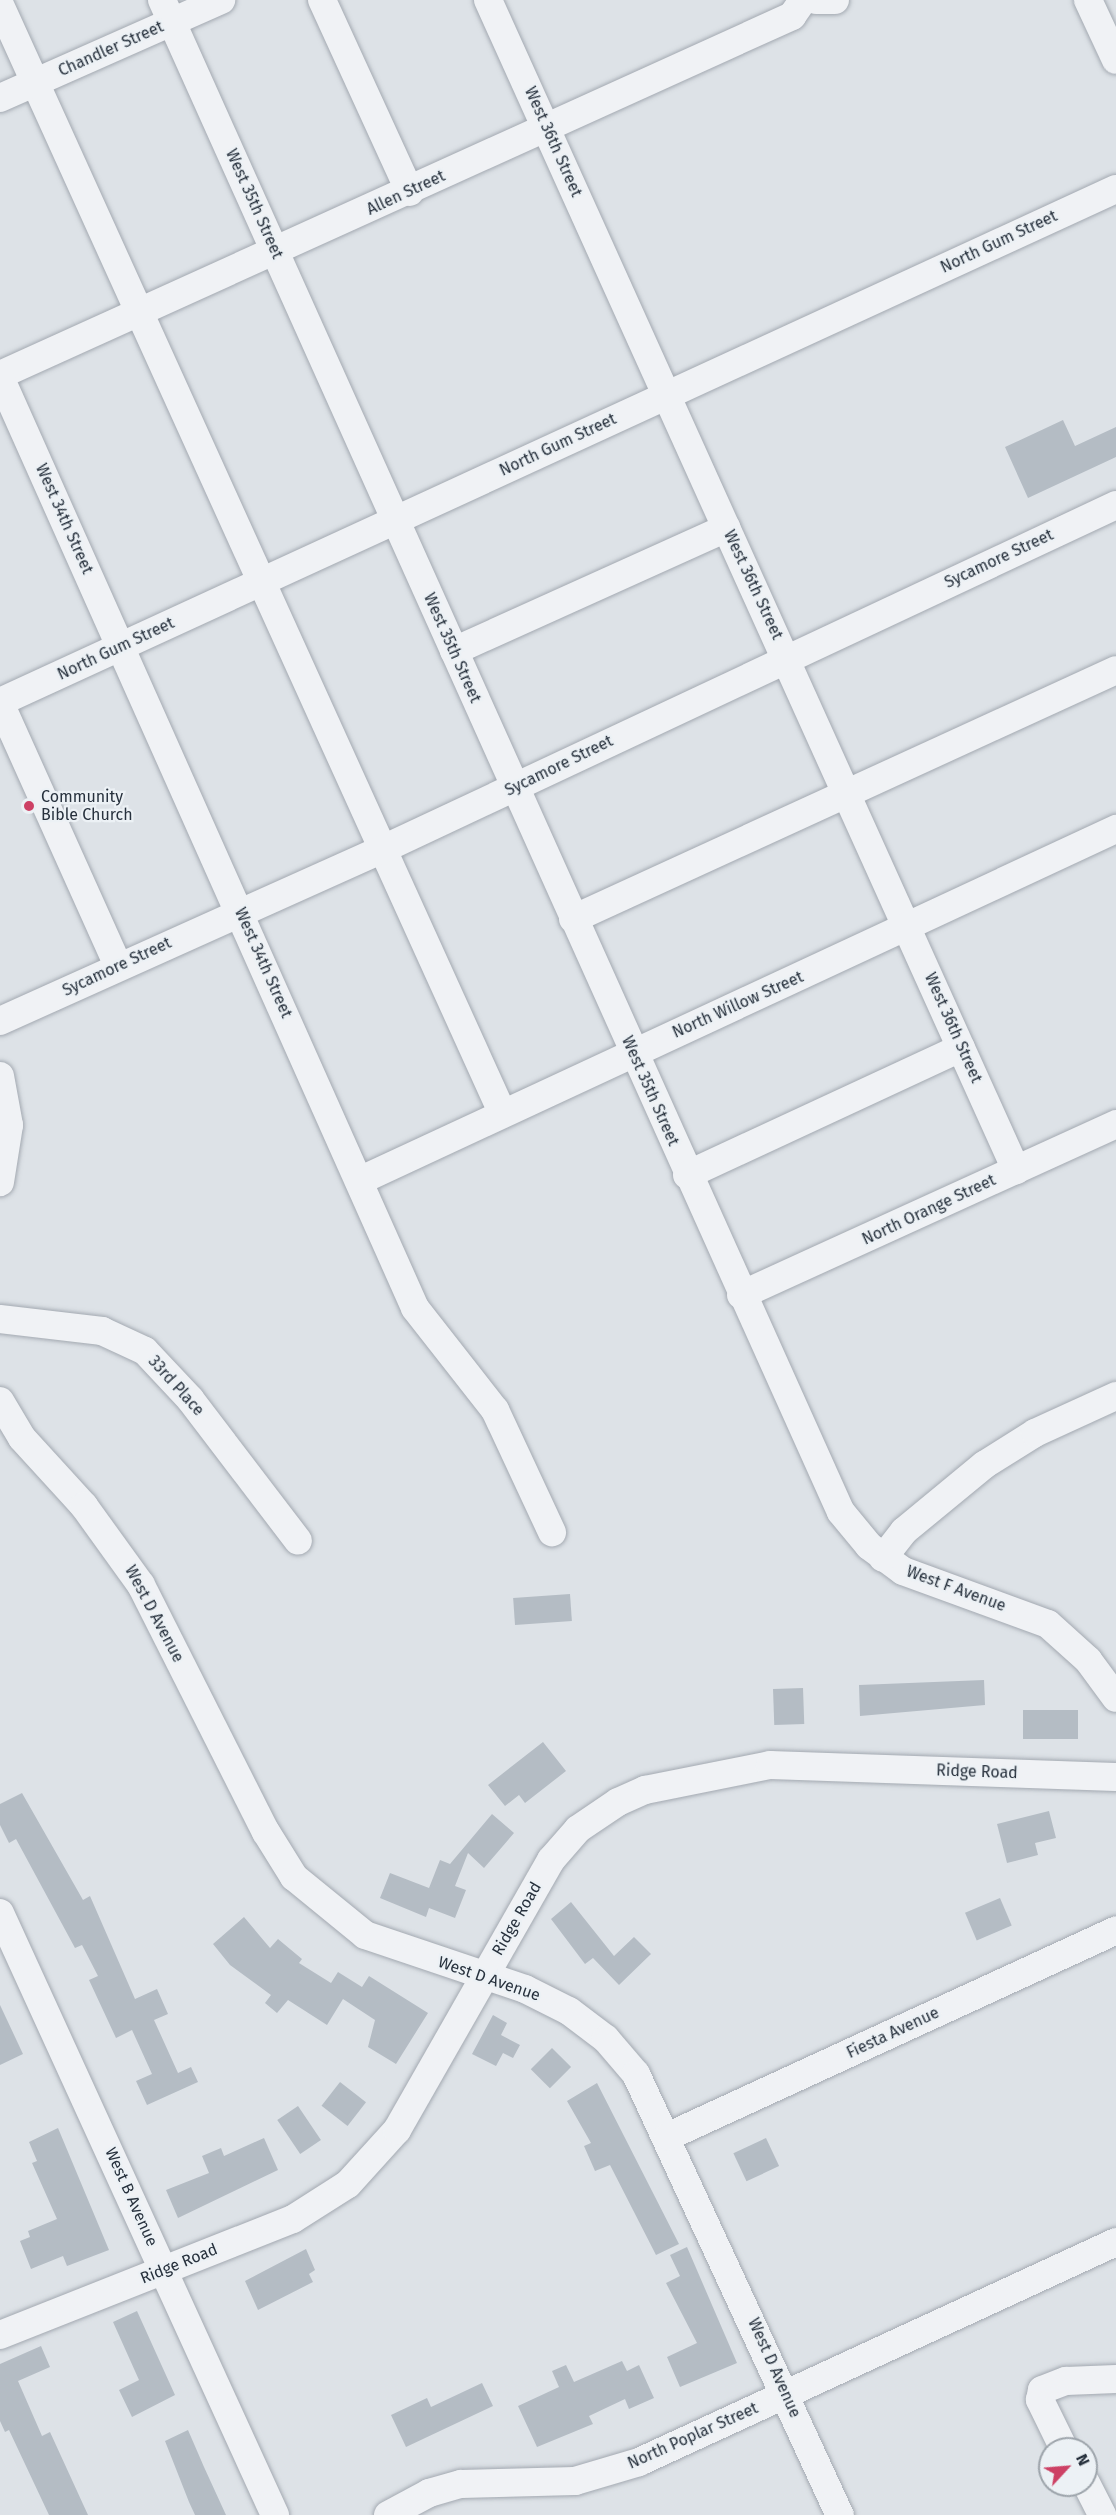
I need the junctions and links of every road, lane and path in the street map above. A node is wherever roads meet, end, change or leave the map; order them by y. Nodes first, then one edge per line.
1 (221, 0) edge
2 (322, 0) edge
3 (488, 0) edge
4 (803, 0) edge
5 (816, 0) edge
6 (835, 0) edge
7 (1088, 0) edge
8 (0, 5) edge
9 (167, 11) edge
10 (1116, 60) edge
11 (35, 83) junction
12 (0, 98) edge
13 (546, 128) junction
14 (1116, 189) edge
15 (410, 192) junction
16 (275, 252) junction
17 (140, 314) junction
18 (0, 376) edge
19 (666, 394) junction
20 (1116, 505) edge
21 (395, 522) junction
22 (726, 528) junction
23 (262, 581) junction
24 (122, 646) junction
25 (454, 651) junction
26 (786, 657) junction
27 (1116, 670) edge
28 (0, 703) edge
29 (514, 788) junction
30 (846, 793) junction
31 (1116, 829) edge
32 (381, 850) junction
33 (240, 910) junction
34 (573, 919) junction
35 (908, 923) junction
36 (118, 966) junction
37 (0, 1022) edge
38 (961, 1048) junction
39 (633, 1052) junction
40 (0, 1077) edge
41 (502, 1112) junction
42 (1116, 1124) edge
43 (1016, 1170) junction
44 (687, 1175) junction
45 (359, 1181) junction
46 (0, 1182) edge
47 (741, 1295) junction
48 (0, 1319) edge
49 (1116, 1396) edge
50 (0, 1401) edge
51 (552, 1532) dead end
52 (298, 1541) dead end
53 (883, 1558) junction
54 (1116, 1698) edge
55 (1116, 1777) edge
56 (0, 1913) edge
57 (1116, 1930) edge
58 (484, 1976) junction
59 (669, 2136) junction
60 (1116, 2242) edge
61 (164, 2270) junction
62 (0, 2335) edge
63 (1116, 2379) edge
64 (786, 2394) junction
65 (1058, 2437) edge
66 (1093, 2497) edge
67 (275, 2515) edge
68 (388, 2515) edge
69 (840, 2515) edge
70 (1102, 2515) edge

1 - 9 street, Chandler Street
2 - 15 street
3 - 13 street, West 36th Street
4 - 13 street, Allen Street
5 - 6 street
7 - 10 street
8 - 11 street
9 - 11 street, Chandler Street
9 - 16 street, West 35th Street
11 - 12 street, Chandler Street
11 - 17 street
13 - 15 street, Allen Street
13 - 19 street, West 36th Street
14 - 19 street, North Gum Street
15 - 16 street, Allen Street
16 - 17 street, Allen Street
16 - 21 street, West 35th Street
17 - 18 street, Allen Street
17 - 23 street
18 - 24 street, West 34th Street
19 - 21 street, North Gum Street
19 - 22 street, West 36th Street
20 - 26 street, Sycamore Street
21 - 23 street, North Gum Street
21 - 25 street, West 35th Street
22 - 25 street
22 - 26 street, West 36th Street
23 - 24 street, North Gum Street
23 - 32 street
24 - 28 street, North Gum Street
24 - 33 street, West 34th Street
25 - 29 street, West 35th Street
26 - 29 street, Sycamore Street
26 - 30 street, West 36th Street
27 - 30 street
28 - 36 street
29 - 32 street, Sycamore Street
29 - 34 street, West 35th Street
30 - 34 street
30 - 35 street, West 36th Street
31 - 35 street, North Willow Street
32 - 33 street, Sycamore Street
32 - 41 street
33 - 36 street, Sycamore Street
33 - 45 street, West 34th Street
34 - 39 street, West 35th Street
35 - 38 street, West 36th Street
35 - 39 street, North Willow Street
36 - 37 street, Sycamore Street
38 - 43 street, West 36th Street
38 - 44 street
39 - 41 street, North Willow Street
39 - 44 street, West 35th Street
40 - 46 street
41 - 45 street, North Willow Street
42 - 43 street, North Orange Street
43 - 47 street, North Orange Street
44 - 47 street, West 35th Street
45 - 51 street, West 34th Street
47 - 53 street, West F Avenue
48 - 52 street, 33rd Place
49 - 53 street
50 - 58 street, West D Avenue
53 - 54 street, West F Avenue
55 - 58 street, Ridge Road
56 - 61 street, West B Avenue
57 - 59 street, Fiesta Avenue
58 - 59 street, West D Avenue
58 - 61 street, Ridge Road
59 - 64 street, West D Avenue
60 - 64 street, North Poplar Street
61 - 62 street, Ridge Road
61 - 67 street, West B Avenue
63 - 65 street
64 - 68 street, North Poplar Street
64 - 69 street, West D Avenue
66 - 70 street

